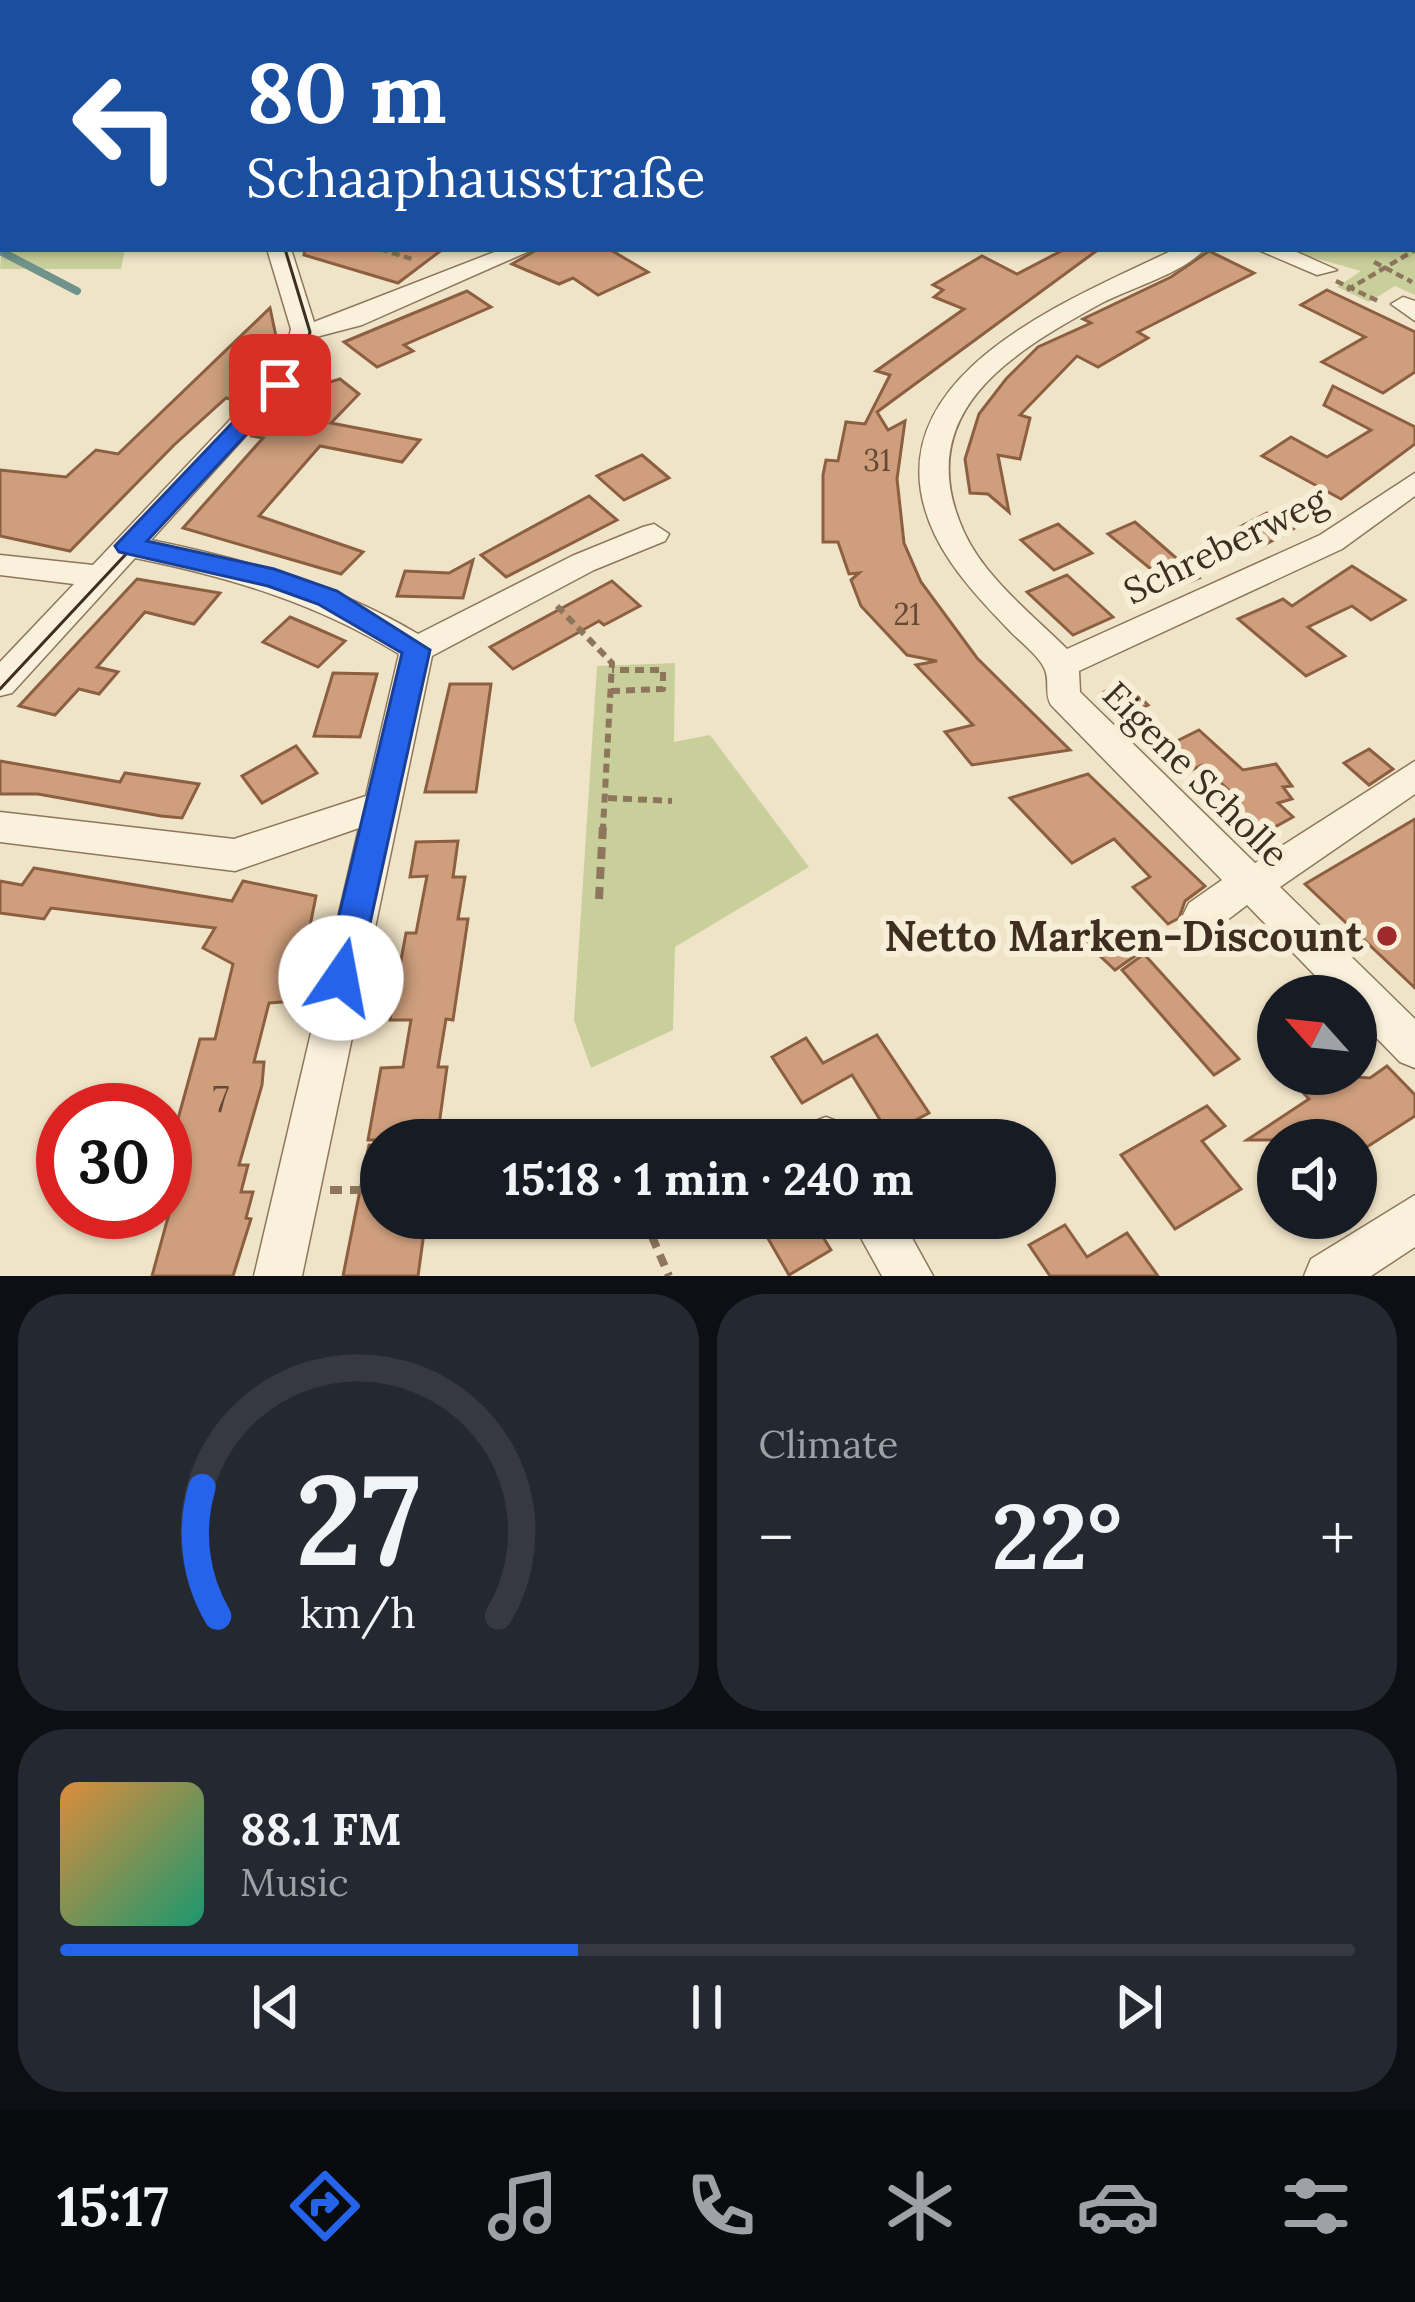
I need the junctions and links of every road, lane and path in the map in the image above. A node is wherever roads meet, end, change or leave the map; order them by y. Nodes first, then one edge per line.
1 (280, 252) edge
2 (390, 252) edge
3 (515, 252) edge
4 (1187, 252) edge
5 (1276, 252) edge
6 (1412, 252) edge
7 (412, 259) dead end
8 (1375, 262) dead end
9 (1325, 270) joint
10 (1383, 270) junction
11 (1347, 290) junction
12 (1411, 300) edge
13 (303, 334) junction
14 (1415, 482) edge
15 (654, 534) dead end
16 (128, 546) junction
17 (0, 565) edge
18 (100, 576) junction
19 (538, 587) junction
20 (417, 650) junction
21 (1062, 665) junction
22 (612, 670) junction
23 (0, 683) edge
24 (611, 691) junction
25 (1415, 775) edge
26 (608, 798) junction
27 (672, 801) dead end
28 (378, 808) junction
29 (0, 826) edge
30 (1250, 883) junction
31 (599, 899) dead end
32 (1203, 915) dead end
33 (1415, 1048) edge
34 (296, 1190) junction
35 (360, 1190) edge
36 (1415, 1219) edge
37 (653, 1239) edge
38 (887, 1239) edge
39 (278, 1276) edge
40 (669, 1276) edge
41 (909, 1276) edge
42 (1328, 1276) edge

1 - 13 street
2 - 7 path
3 - 13 street
4 - 21 street, Eigene Scholle
5 - 9 street
6 - 10 path
8 - 10 path
9 - 11 path
10 - 11 path
10 - 12 path
11 - 12 path
13 - 16 street
14 - 21 street, Schreberweg
15 - 19 street
16 - 18 street
16 - 20 street
17 - 18 street
18 - 23 street
19 - 20 street
19 - 22 path
20 - 28 street
21 - 30 street, Eigene Scholle
22 - 24 path
22 - 24 path
24 - 26 path
25 - 30 street
26 - 27 path
26 - 31 path
28 - 29 street
28 - 34 street
30 - 32 street
30 - 33 street, Eigene Scholle
34 - 35 path
34 - 39 street
36 - 42 street
37 - 40 path
38 - 41 street

